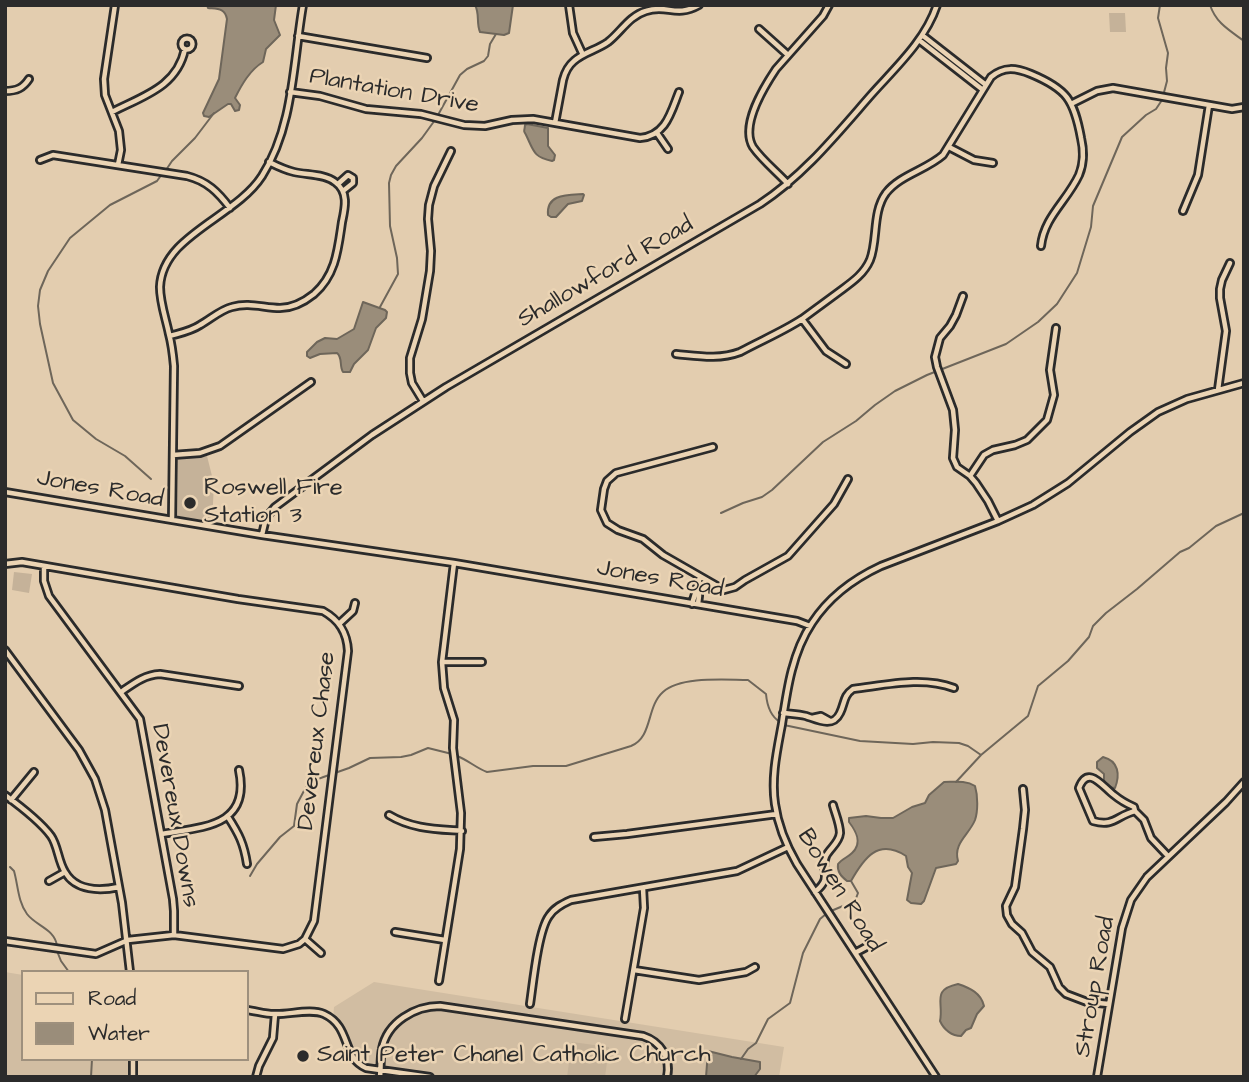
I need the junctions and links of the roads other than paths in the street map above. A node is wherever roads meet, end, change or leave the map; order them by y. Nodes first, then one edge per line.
1 (116, 5) edge
2 (303, 5) edge
3 (569, 5) edge
4 (699, 5) edge
5 (829, 5) edge
6 (937, 5) edge
7 (759, 29) dead end
8 (298, 36) junction
9 (920, 38) junction
10 (185, 49) dead end
11 (583, 55) junction
12 (788, 55) junction
13 (427, 58) dead end
14 (30, 79) dead end
15 (984, 87) junction
16 (5, 91) edge
17 (290, 92) junction
18 (679, 92) dead end
19 (1072, 104) junction
20 (1209, 105) junction
21 (1244, 107) edge
22 (112, 112) junction
23 (555, 123) junction
24 (657, 133) junction
25 (949, 146) junction
26 (669, 148) dead end
27 (451, 151) dead end
28 (40, 160) dead end
29 (269, 162) junction
30 (993, 163) dead end
31 (118, 165) junction
32 (338, 184) junction
33 (788, 184) junction
34 (343, 191) junction
35 (230, 208) junction
36 (1183, 211) dead end
37 (1041, 246) dead end
38 (1230, 263) dead end
39 (962, 296) dead end
40 (802, 319) junction
41 (1056, 328) dead end
42 (170, 336) junction
43 (676, 354) dead end
44 (846, 364) dead end
45 (311, 382) dead end
46 (1244, 383) edge
47 (1218, 390) junction
48 (423, 401) junction
49 (713, 447) dead end
50 (173, 455) junction
51 (970, 476) junction
52 (848, 479) dead end
53 (5, 492) edge
54 (172, 520) junction
55 (998, 521) junction
56 (262, 535) junction
57 (454, 563) junction
58 (5, 564) edge
59 (44, 566) junction
60 (700, 577) junction
61 (355, 603) dead end
62 (695, 604) junction
63 (339, 624) junction
64 (810, 626) junction
65 (5, 650) edge
66 (442, 662) junction
67 (482, 662) dead end
68 (239, 686) dead end
69 (954, 688) dead end
70 (121, 691) junction
71 (783, 713) junction
72 (239, 770) dead end
73 (34, 772) dead end
74 (1244, 782) edge
75 (1023, 789) dead end
76 (5, 795) edge
77 (11, 800) junction
78 (1125, 803) junction
79 (833, 805) dead end
80 (1135, 811) junction
81 (777, 814) junction
82 (1126, 814) junction
83 (389, 815) dead end
84 (228, 817) junction
85 (462, 831) junction
86 (162, 834) junction
87 (594, 837) dead end
88 (788, 847) junction
89 (1168, 856) junction
90 (247, 864) dead end
91 (65, 872) junction
92 (50, 881) dead end
93 (119, 887) junction
94 (643, 888) junction
95 (815, 892) junction
96 (395, 932) dead end
97 (174, 935) junction
98 (305, 939) junction
99 (128, 940) junction
100 (445, 940) junction
101 (5, 941) edge
102 (868, 946) dead end
103 (321, 953) dead end
104 (855, 953) junction
105 (755, 967) dead end
106 (130, 970) edge
107 (634, 970) junction
108 (439, 981) dead end
109 (530, 1004) dead end
110 (1109, 1004) junction
111 (248, 1010) edge
112 (275, 1014) junction
113 (625, 1019) dead end
114 (380, 1070) junction
115 (256, 1077) edge
116 (380, 1077) edge
117 (430, 1077) edge
118 (667, 1077) edge
119 (936, 1077) edge
120 (1097, 1077) edge

1 - 22 street
2 - 8 street
3 - 11 street
4 - 11 street
5 - 12 street
6 - 9 street, Shallowford Road
7 - 12 street
8 - 13 street
8 - 17 street
9 - 15 street
9 - 33 street, Shallowford Road
10 - 22 street
11 - 23 street
12 - 33 street
14 - 16 street
15 - 19 street
15 - 25 street
17 - 23 street, Plantation Drive
17 - 29 street
18 - 24 street
19 - 20 street
19 - 37 street
20 - 21 street
20 - 36 street
22 - 31 street
23 - 24 street, Plantation Drive
24 - 26 street
25 - 30 street
25 - 40 street
27 - 48 street
28 - 31 street
29 - 32 street
29 - 35 street
31 - 35 street
32 - 34 street
32 - 34 street
33 - 48 street, Shallowford Road
34 - 42 street
35 - 42 street
38 - 47 street
39 - 51 street
40 - 43 street
40 - 44 street
41 - 51 street
42 - 50 street
45 - 50 street
46 - 47 street
47 - 55 street
48 - 56 street, Shallowford Road
49 - 60 street
50 - 54 street
51 - 55 street
52 - 60 street
53 - 54 street, Jones Road
54 - 56 street, Jones Road
55 - 64 street
56 - 57 street, Jones Road
57 - 62 street, Jones Road
57 - 66 street
58 - 59 street, Devereux Chase
59 - 63 street, Devereux Chase
59 - 70 street, Devereux Downs
60 - 62 street
61 - 63 street
62 - 64 street, Jones Road
63 - 98 street, Devereux Chase
64 - 71 street, Bowen Road
65 - 93 street
66 - 67 street
66 - 85 street
68 - 70 street
69 - 71 street
70 - 86 street, Devereux Downs
71 - 81 street, Bowen Road
72 - 84 street
73 - 77 street
74 - 89 street, Stroup Road
75 - 110 street
76 - 77 street
77 - 91 street
78 - 80 street
78 - 82 street
78 - 82 street
79 - 95 street
80 - 82 street
80 - 89 street
81 - 87 street
81 - 88 street, Bowen Road
83 - 85 street
84 - 86 street
84 - 90 street
85 - 100 street
86 - 97 street, Devereux Downs
88 - 94 street
88 - 95 street, Bowen Road
89 - 110 street, Stroup Road
91 - 92 street
91 - 93 street
93 - 99 street
94 - 107 street
94 - 109 street
95 - 104 street, Bowen Road
96 - 100 street
97 - 98 street
97 - 99 street
98 - 103 street
99 - 101 street
99 - 106 street
100 - 108 street
102 - 104 street
104 - 119 street, Bowen Road
105 - 107 street
107 - 113 street
110 - 120 street, Stroup Road
111 - 112 street
112 - 114 street
112 - 115 street
114 - 116 street
114 - 117 street
114 - 118 street

